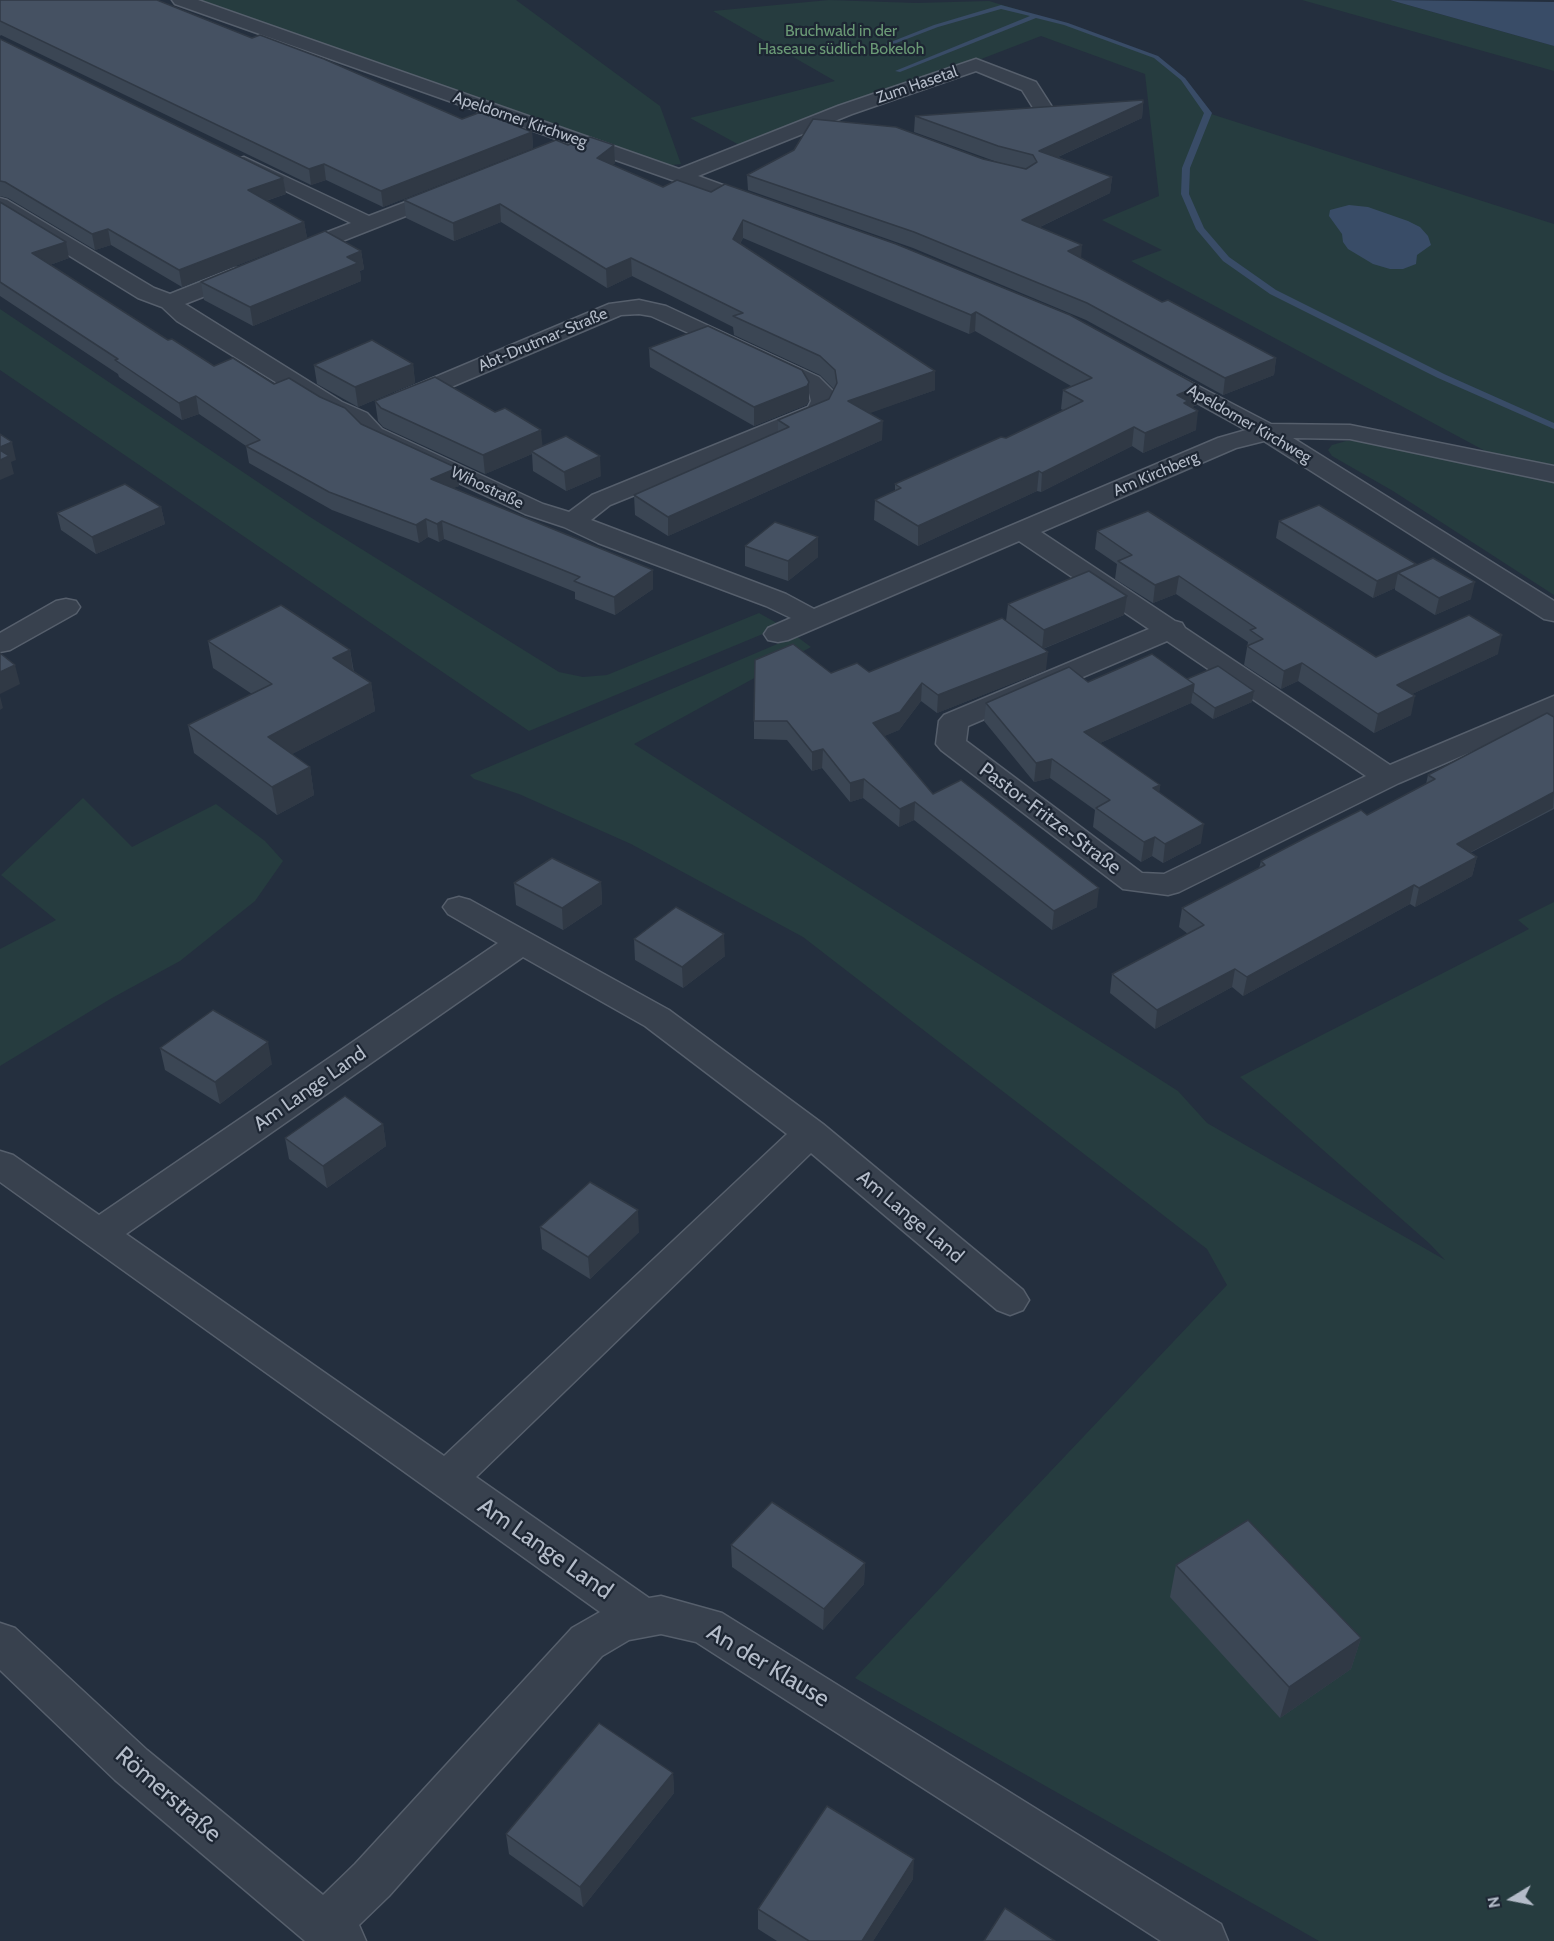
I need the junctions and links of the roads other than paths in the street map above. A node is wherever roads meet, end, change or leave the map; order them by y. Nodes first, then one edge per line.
1 (181, 0) edge
2 (845, 110) junction
3 (1044, 110) edge
4 (871, 122) edge
5 (576, 140) junction
6 (548, 153) edge
7 (229, 155) edge
8 (680, 176) junction
9 (464, 186) edge
10 (0, 204) edge
11 (778, 211) edge
12 (369, 224) junction
13 (280, 259) edge
14 (258, 267) edge
15 (170, 302) junction
16 (1137, 360) edge
17 (358, 418) junction
18 (1267, 432) junction
19 (1554, 474) edge
20 (573, 521) junction
21 (1022, 531) junction
22 (66, 607) dead end
23 (1554, 613) edge
24 (812, 618) junction
25 (1172, 629) junction
26 (777, 634) dead end
27 (0, 644) edge
28 (1554, 705) edge
29 (1388, 777) junction
30 (459, 907) dead end
31 (521, 944) junction
32 (810, 1134) junction
33 (0, 1164) edge
34 (99, 1234) junction
35 (1010, 1300) dead end
36 (447, 1479) junction
37 (644, 1618) junction
38 (0, 1642) edge
39 (333, 1934) edge
40 (1204, 1941) edge

1 - 5 street, Apeldorner Kirchweg
2 - 3 street, Zum Hasetal
2 - 4 street, Zum Hasetal
2 - 8 street, Zum Hasetal
5 - 6 street
5 - 8 street, Apeldorner Kirchweg
7 - 12 street
8 - 11 street, Apeldorner Kirchweg
9 - 12 street
10 - 15 street, Wihostraße
12 - 13 street
14 - 15 street
15 - 17 street, Wihostraße
16 - 18 street, Apeldorner Kirchweg
17 - 20 street, Wihostraße
17 - 20 street, Abt-Drutmar-Straße
18 - 19 street, Am Kirchberg
18 - 21 street, Am Kirchberg
18 - 23 street, Apeldorner Kirchweg
20 - 24 street, Wihostraße
21 - 24 street, Am Kirchberg
21 - 25 street
22 - 27 street
24 - 26 street, Am Kirchberg
25 - 29 street
25 - 29 street, Pastor-Fritze-Straße
28 - 29 street, Pastor-Fritze-Straße
30 - 31 street, Am Lange Land
31 - 32 street, Am Lange Land
31 - 34 street, Am Lange Land
32 - 35 street, Am Lange Land
32 - 36 street
33 - 34 street, Am Lange Land
34 - 36 street, Am Lange Land
36 - 37 street, Am Lange Land
37 - 39 street, An der Klause
37 - 40 street, An der Klause
38 - 39 street, Römerstraße

